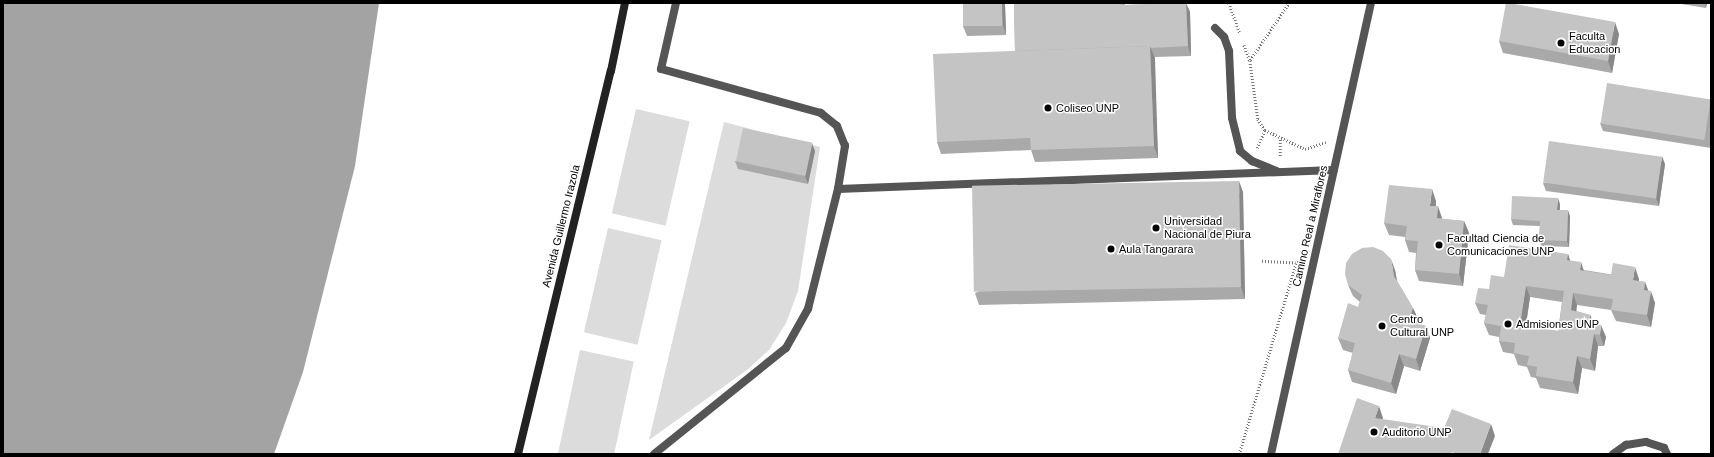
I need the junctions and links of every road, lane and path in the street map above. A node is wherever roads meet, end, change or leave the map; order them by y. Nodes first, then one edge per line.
1 (625, 3) edge
2 (676, 3) edge
3 (1229, 3) edge
4 (1289, 3) edge
5 (1370, 3) edge
6 (1215, 28) dead end
7 (1250, 61) junction
8 (1332, 140) dead end
9 (1334, 170) junction
10 (1280, 172) junction
11 (838, 189) junction
12 (1261, 261) dead end
13 (518, 454) edge
14 (654, 454) edge
15 (1239, 454) edge
16 (1271, 454) edge
17 (1613, 454) edge
18 (1667, 454) edge

1 - 13 main road, Avenida Guillermo Irazola
2 - 11 lane
3 - 7 path
4 - 7 path
5 - 9 lane, Camino Real a Miraflores
6 - 10 lane
7 - 8 path
9 - 10 lane
9 - 16 lane, Camino Real a Miraflores
10 - 11 lane
11 - 14 lane
12 - 15 path
17 - 18 lane

